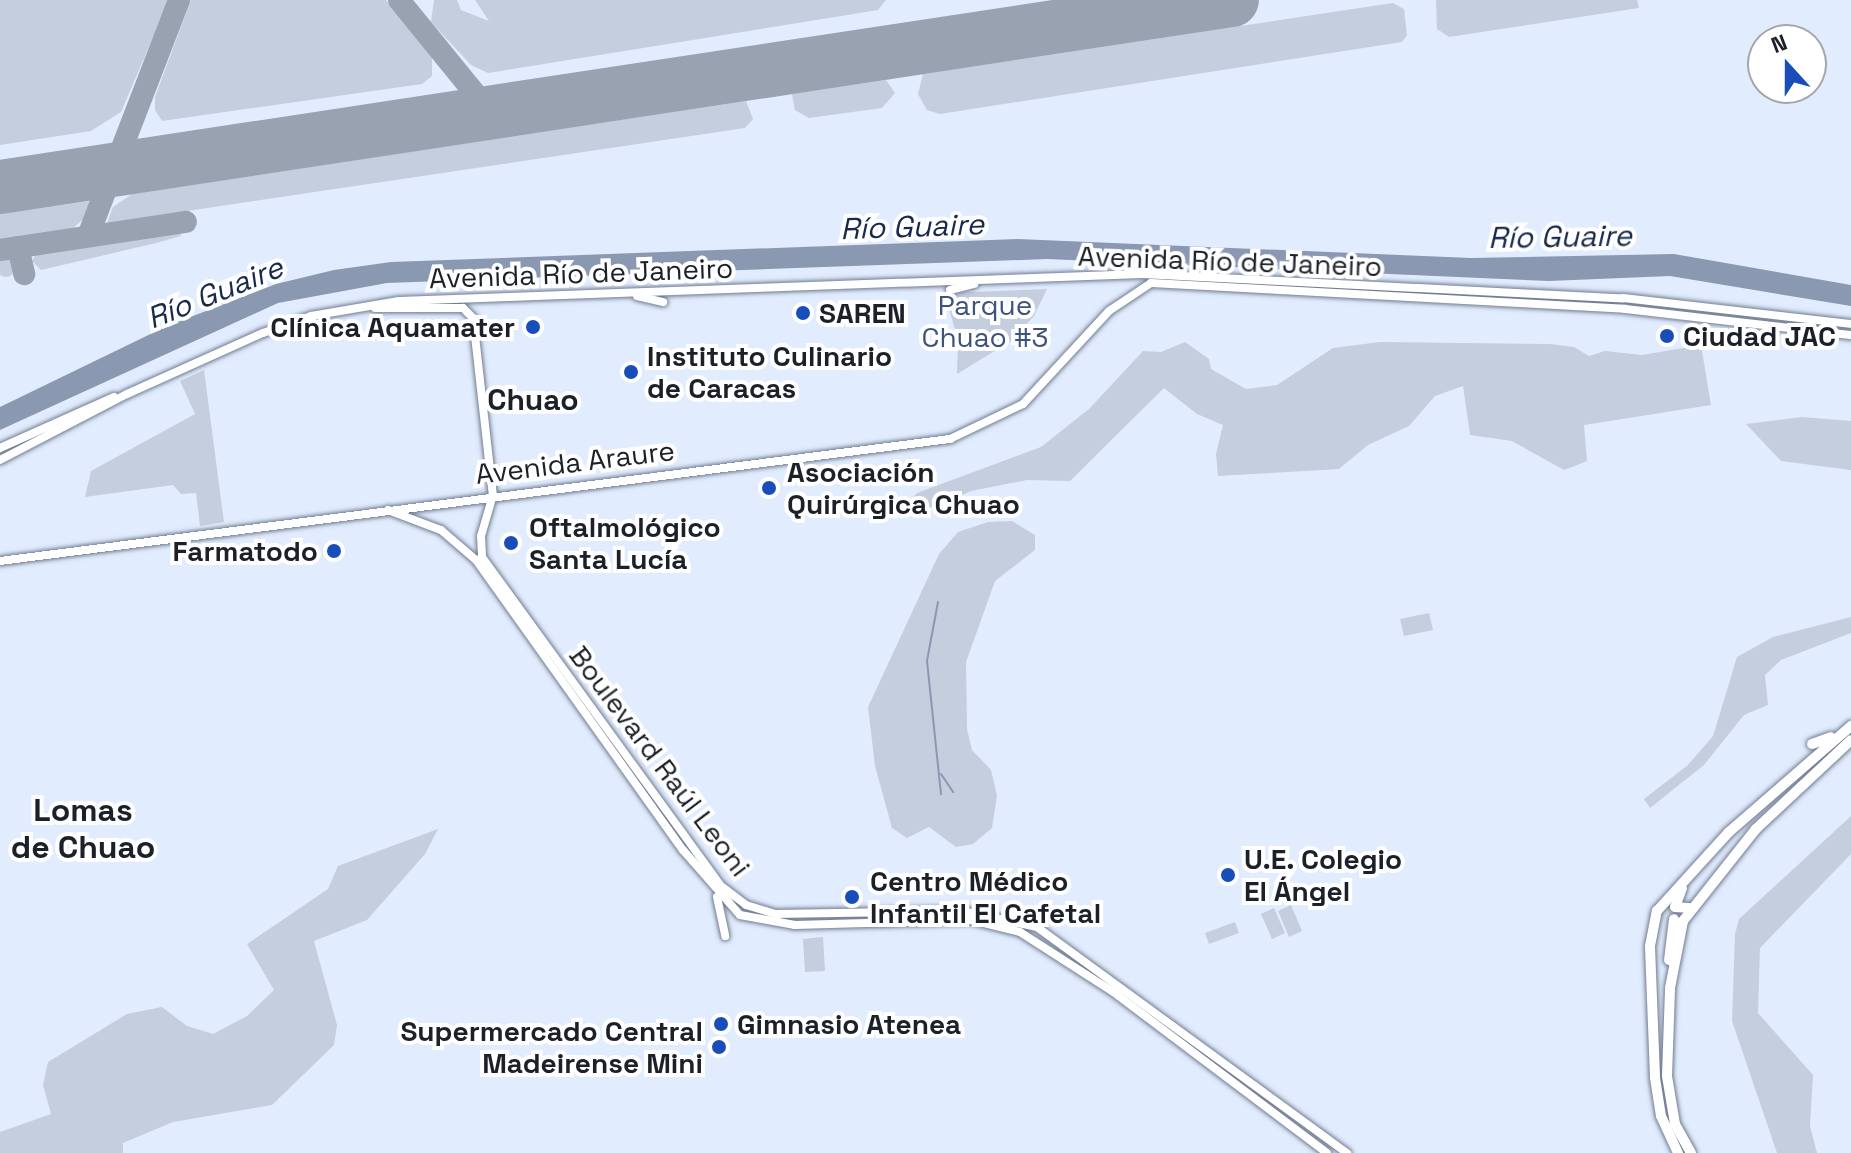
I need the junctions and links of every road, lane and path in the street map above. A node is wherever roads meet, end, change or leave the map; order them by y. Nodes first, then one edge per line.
1 (999, 279) junction
2 (950, 290) dead end
3 (622, 294) junction
4 (663, 302) dead end
5 (366, 307) junction
6 (1109, 311) joint
7 (1851, 324) edge
8 (1851, 335) edge
9 (127, 394) junction
10 (0, 448) edge
11 (0, 460) edge
12 (493, 495) junction
13 (380, 509) junction
14 (0, 561) edge
15 (1851, 726) edge
16 (1840, 733) junction
17 (1851, 740) edge
18 (1812, 744) dead end
19 (1699, 864) junction
20 (715, 893) junction
21 (1694, 907) junction
22 (1657, 911) junction
23 (1679, 920) junction
24 (725, 936) dead end
25 (1671, 936) junction
26 (1650, 939) junction
27 (1673, 969) junction
28 (1327, 1153) edge
29 (1347, 1153) edge
30 (1678, 1153) edge
31 (1691, 1153) edge

1 - 2 street
1 - 3 street, Avenida Río de Janeiro
1 - 7 street, Avenida Río de Janeiro
3 - 4 street
3 - 5 street, Avenida Río de Janeiro
5 - 9 street, Avenida Río de Janeiro
5 - 12 street, Avenida Río de Janeiro
6 - 8 street, Avenida Río de Janeiro
6 - 12 street, Avenida Araure
9 - 10 street
9 - 11 street, Avenida Río de Janeiro
12 - 13 street, Avenida Araure
12 - 29 street, Boulevard Raúl Leoni
13 - 14 street, Avenida Araure
13 - 20 street, Boulevard Raúl Leoni
15 - 16 main road
16 - 18 main road
16 - 19 main road
17 - 21 main road
19 - 21 main road
19 - 22 main road
20 - 24 street
20 - 28 street, Boulevard Raúl Leoni
21 - 23 main road
22 - 23 main road
22 - 26 main road
23 - 25 main road
23 - 27 main road
25 - 26 main road
25 - 27 main road
26 - 30 main road
27 - 31 main road

